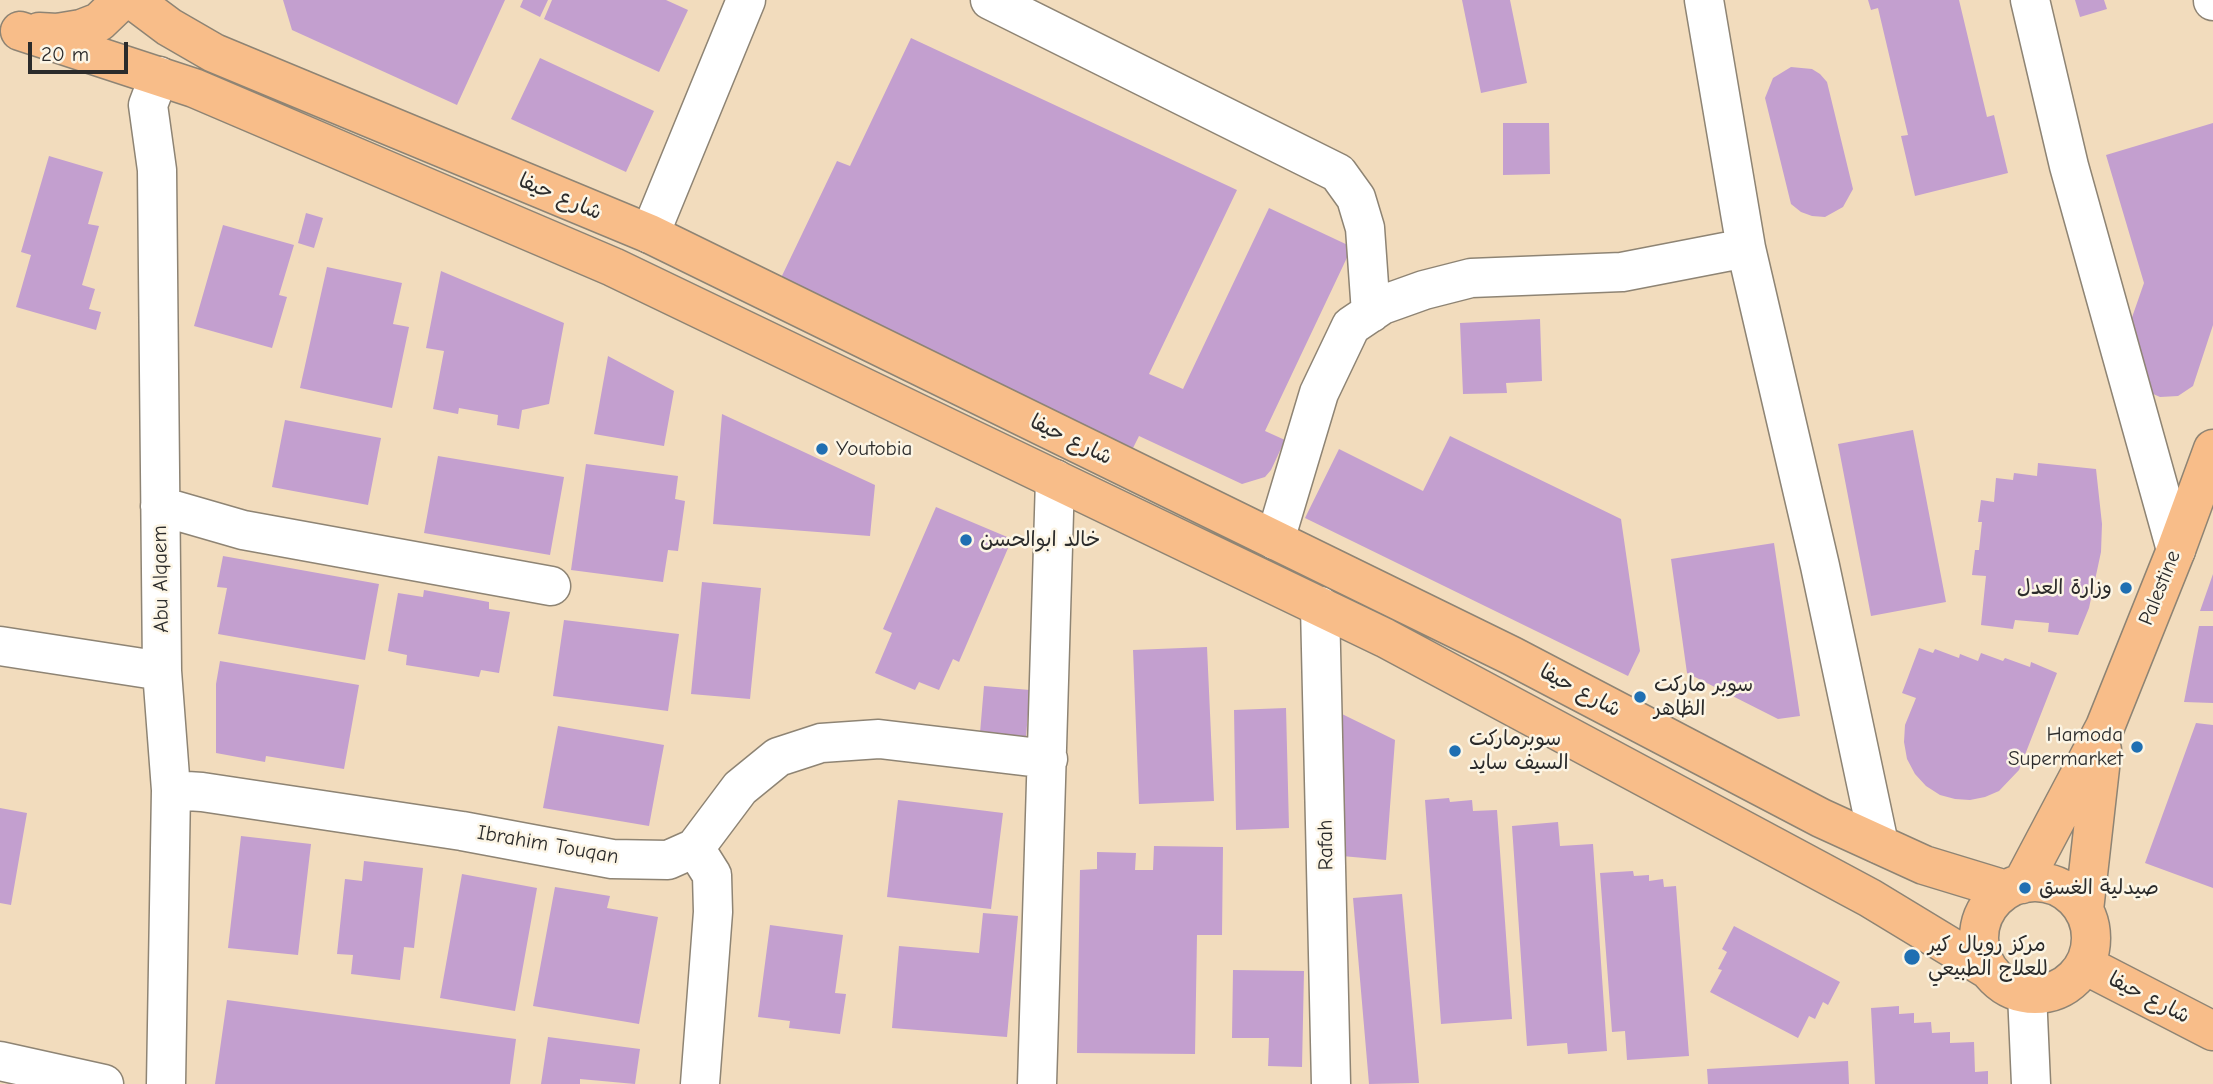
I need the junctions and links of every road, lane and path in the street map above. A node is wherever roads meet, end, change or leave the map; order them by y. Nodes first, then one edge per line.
1 (122, 0) edge
2 (133, 0) edge
3 (746, 0) edge
4 (990, 0) edge
5 (1704, 0) edge
6 (2030, 0) edge
7 (10, 26) edge
8 (159, 76) junction
9 (650, 234) junction
10 (1746, 248) junction
11 (1371, 313) junction
12 (2213, 449) edge
13 (1055, 479) junction
14 (160, 506) junction
15 (1275, 540) junction
16 (2176, 550) junction
17 (551, 586) dead end
18 (1320, 606) junction
19 (0, 646) edge
20 (162, 671) junction
21 (2105, 727) junction
22 (1048, 759) junction
23 (171, 790) junction
24 (1879, 844) junction
25 (695, 848) junction
26 (2014, 887) junction
27 (2084, 910) junction
28 (2085, 965) junction
29 (1987, 969) junction
30 (2027, 993) junction
31 (2213, 1031) edge
32 (0, 1061) edge
33 (104, 1084) edge
34 (166, 1084) edge
35 (700, 1084) edge
36 (1037, 1084) edge
37 (1331, 1084) edge
38 (2031, 1084) edge

1 - 7 main road
2 - 9 main road, شارع حيفا
3 - 9 street
4 - 11 street
5 - 10 street
6 - 16 street
7 - 8 main road
8 - 13 main road
8 - 14 street, Abu Alqaem
9 - 15 main road, شارع حيفا
10 - 11 street
10 - 24 street
11 - 15 street
12 - 16 main road, Palestine
13 - 18 main road
13 - 22 street
14 - 17 street
14 - 20 street, Abu Alqaem
15 - 24 main road, شارع حيفا
16 - 21 main road, Palestine
18 - 29 main road
18 - 37 street, Rafah
19 - 20 street
20 - 23 street, Abu Alqaem
21 - 26 main road
21 - 27 main road
22 - 25 street
22 - 36 street
23 - 25 street, Ibrahim Touqan
23 - 34 street, Abu Alqaem
24 - 26 main road, شارع حيفا
25 - 35 street
26 - 27 main road
26 - 29 main road
27 - 28 main road
28 - 30 main road
28 - 31 main road, شارع حيفا
29 - 30 main road
30 - 38 street
32 - 33 street

